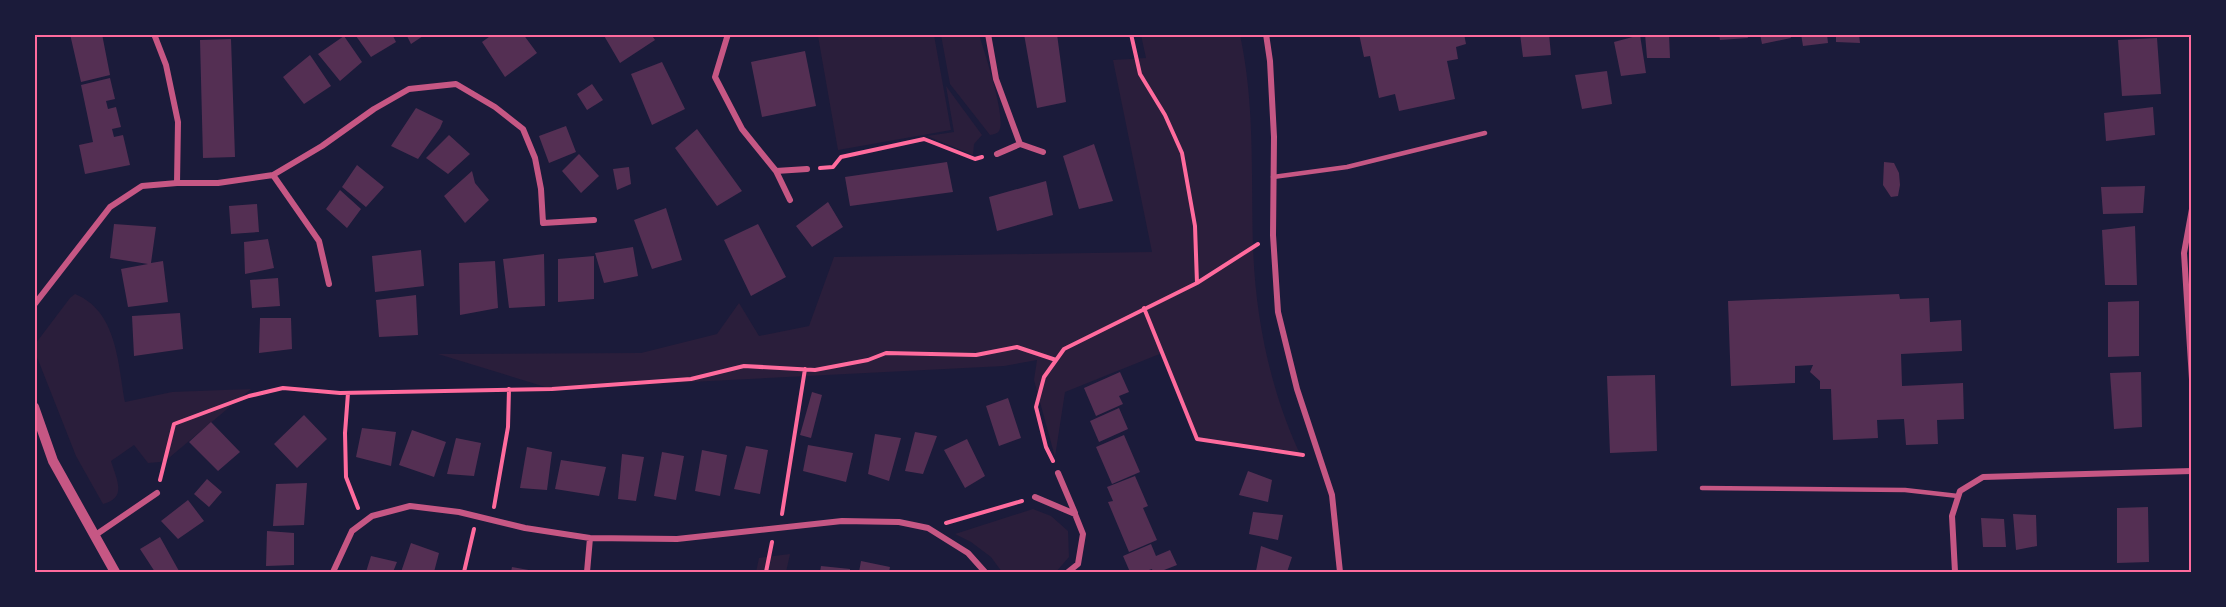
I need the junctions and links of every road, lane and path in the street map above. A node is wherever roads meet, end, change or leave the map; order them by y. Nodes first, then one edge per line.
1 (154, 34) edge
2 (728, 34) edge
3 (988, 34) edge
4 (1131, 34) edge
5 (1266, 34) edge
6 (1485, 133) dead end
7 (1020, 144) junction
8 (1043, 152) dead end
9 (997, 154) joint
10 (807, 169) joint
11 (776, 171) junction
12 (273, 175) junction
13 (1273, 177) junction
14 (177, 183) junction
15 (790, 200) dead end
16 (2192, 209) edge
17 (594, 220) dead end
18 (1273, 235) junction
19 (1197, 283) junction
20 (329, 284) dead end
21 (34, 305) edge
22 (1144, 308) junction
23 (1056, 360) junction
24 (805, 369) junction
25 (2192, 379) edge
26 (510, 389) junction
27 (348, 393) junction
28 (34, 407) edge
29 (1319, 457) junction
30 (2192, 471) edge
31 (1058, 473) joint
32 (1702, 488) dead end
33 (158, 493) joint
34 (1958, 496) junction
35 (1035, 497) joint
36 (1075, 514) junction
37 (477, 516) junction
38 (492, 520) junction
39 (363, 523) junction
40 (928, 528) junction
41 (777, 529) junction
42 (94, 536) junction
43 (590, 538) junction
44 (115, 573) edge
45 (333, 573) edge
46 (464, 573) edge
47 (587, 573) edge
48 (766, 573) edge
49 (985, 573) edge
50 (1068, 573) edge
51 (1340, 573) edge
52 (1955, 573) edge

1 - 14 street
2 - 11 street
3 - 7 street
4 - 19 path
5 - 13 street
6 - 13 lane
7 - 8 street
7 - 9 street
9 - 10 path
10 - 11 street
11 - 15 street
12 - 14 street
12 - 17 street
12 - 20 street
13 - 18 street
14 - 21 street
16 - 25 street
18 - 19 path
18 - 29 street
19 - 22 path
22 - 23 path
22 - 29 path
23 - 24 path
23 - 31 path
24 - 26 path
24 - 41 path
26 - 27 path
26 - 38 path
27 - 33 path
27 - 39 path
28 - 42 street
29 - 51 street
30 - 34 street
31 - 36 street
32 - 34 lane
33 - 42 street
34 - 52 street
35 - 36 street
35 - 40 path
36 - 50 street
37 - 38 street
37 - 39 street
37 - 46 path
38 - 43 street
39 - 45 street
40 - 41 street
40 - 49 street
41 - 43 street
41 - 48 path
42 - 44 street
43 - 47 street

